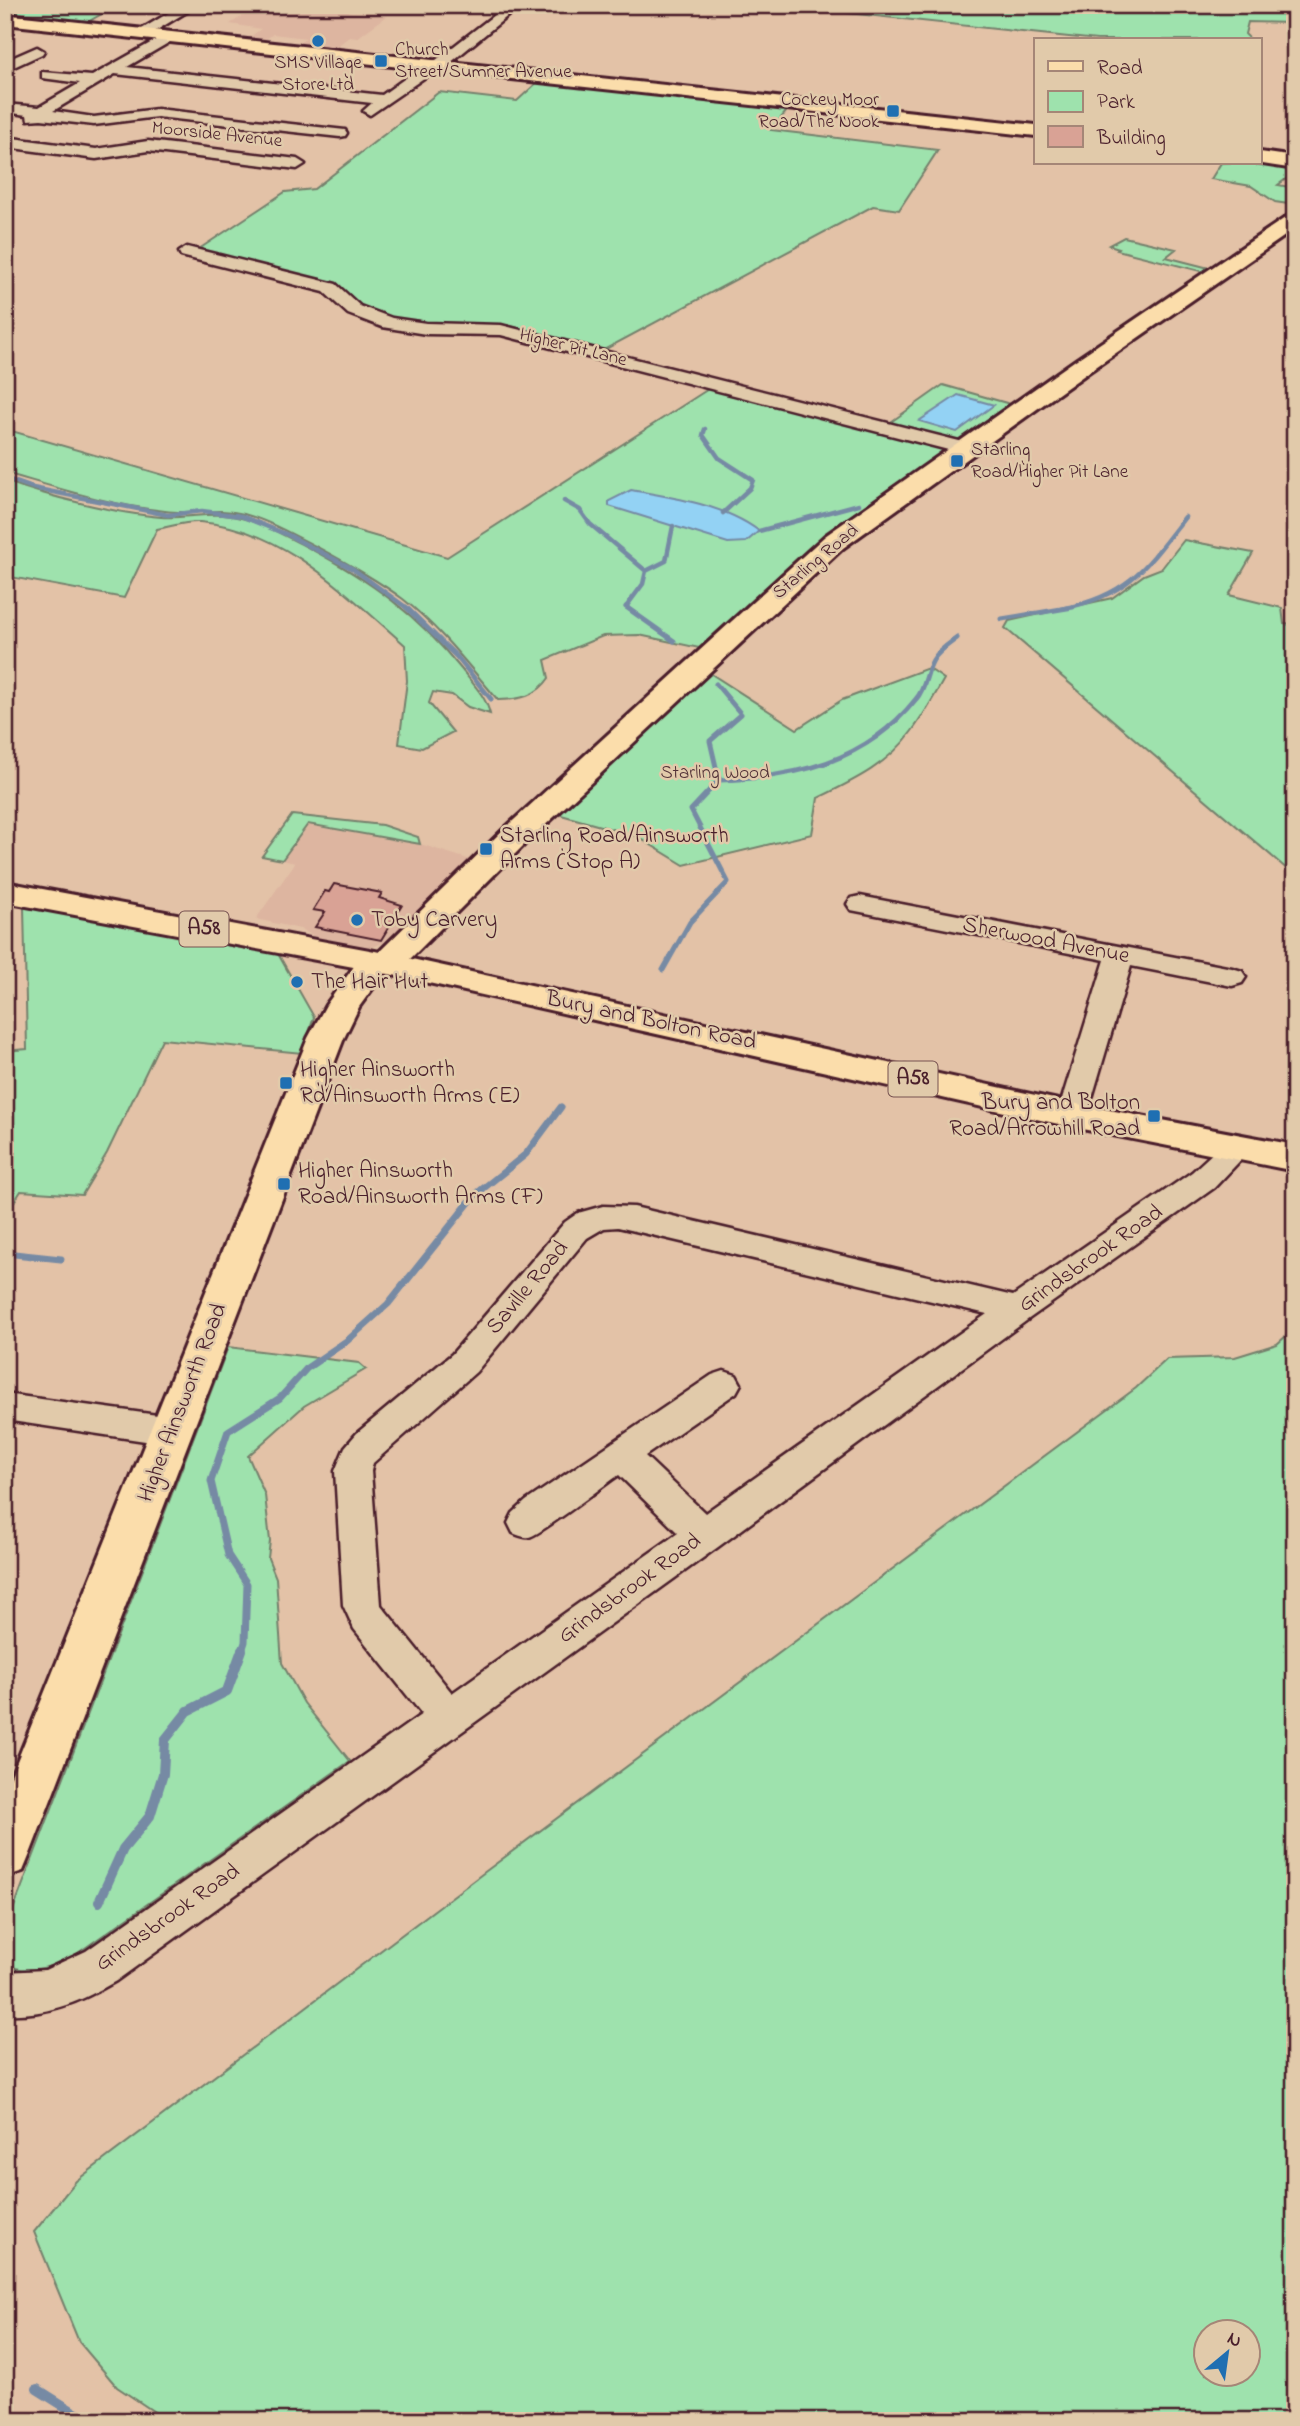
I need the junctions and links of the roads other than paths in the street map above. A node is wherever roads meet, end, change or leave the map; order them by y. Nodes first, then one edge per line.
1 (192, 5) edge
2 (514, 5) edge
3 (5, 19) edge
4 (142, 33) junction
5 (170, 36) junction
6 (37, 51) dead end
7 (436, 64) junction
8 (7, 65) edge
9 (113, 70) junction
10 (47, 75) dead end
11 (95, 86) junction
12 (385, 100) junction
13 (5, 108) edge
14 (40, 113) junction
15 (349, 126) junction
16 (1034, 131) edge
17 (6, 140) edge
18 (307, 157) junction
19 (1262, 158) edge
20 (1295, 163) edge
21 (277, 179) dead end
22 (1295, 220) edge
23 (187, 252) dead end
24 (964, 448) junction
25 (5, 892) edge
26 (860, 904) dead end
27 (1120, 955) junction
28 (381, 962) junction
29 (1232, 977) dead end
30 (1072, 1115) junction
31 (1238, 1147) junction
32 (1295, 1158) edge
33 (1018, 1309) junction
34 (724, 1384) dead end
35 (5, 1407) edge
36 (172, 1431) junction
37 (621, 1455) junction
38 (526, 1523) dead end
39 (705, 1536) junction
40 (449, 1718) junction
41 (5, 1854) edge
42 (5, 1993) edge

1 - 4 street
2 - 7 street
3 - 4 main road
4 - 5 main road
5 - 7 main road
5 - 9 street
6 - 8 street
7 - 12 street
7 - 16 main road
9 - 11 street
9 - 12 street
10 - 11 street
11 - 14 street
12 - 15 street
13 - 14 street
14 - 15 street
14 - 17 street
15 - 18 street
17 - 18 street, Moorside Avenue
18 - 21 street
19 - 20 main road
22 - 24 main road, Starling Road
23 - 24 street, Higher Pit Lane
24 - 28 main road, Starling Road
25 - 28 main road, Bury and Bolton Road / A58
26 - 27 street, Sherwood Avenue
27 - 29 street, Sherwood Avenue
27 - 30 street
28 - 30 main road, Bury and Bolton Road / A58
28 - 36 main road, Higher Ainsworth Road
30 - 31 main road, Bury and Bolton Road / A58
31 - 32 main road, Bury and Bolton Road / A58
31 - 33 street, Grindsbrook Road
33 - 39 street, Grindsbrook Road
33 - 40 street, Saville Road
34 - 37 street
35 - 36 street
36 - 41 main road, Higher Ainsworth Road
37 - 38 street
37 - 39 street
39 - 40 street, Grindsbrook Road
40 - 42 street, Grindsbrook Road

